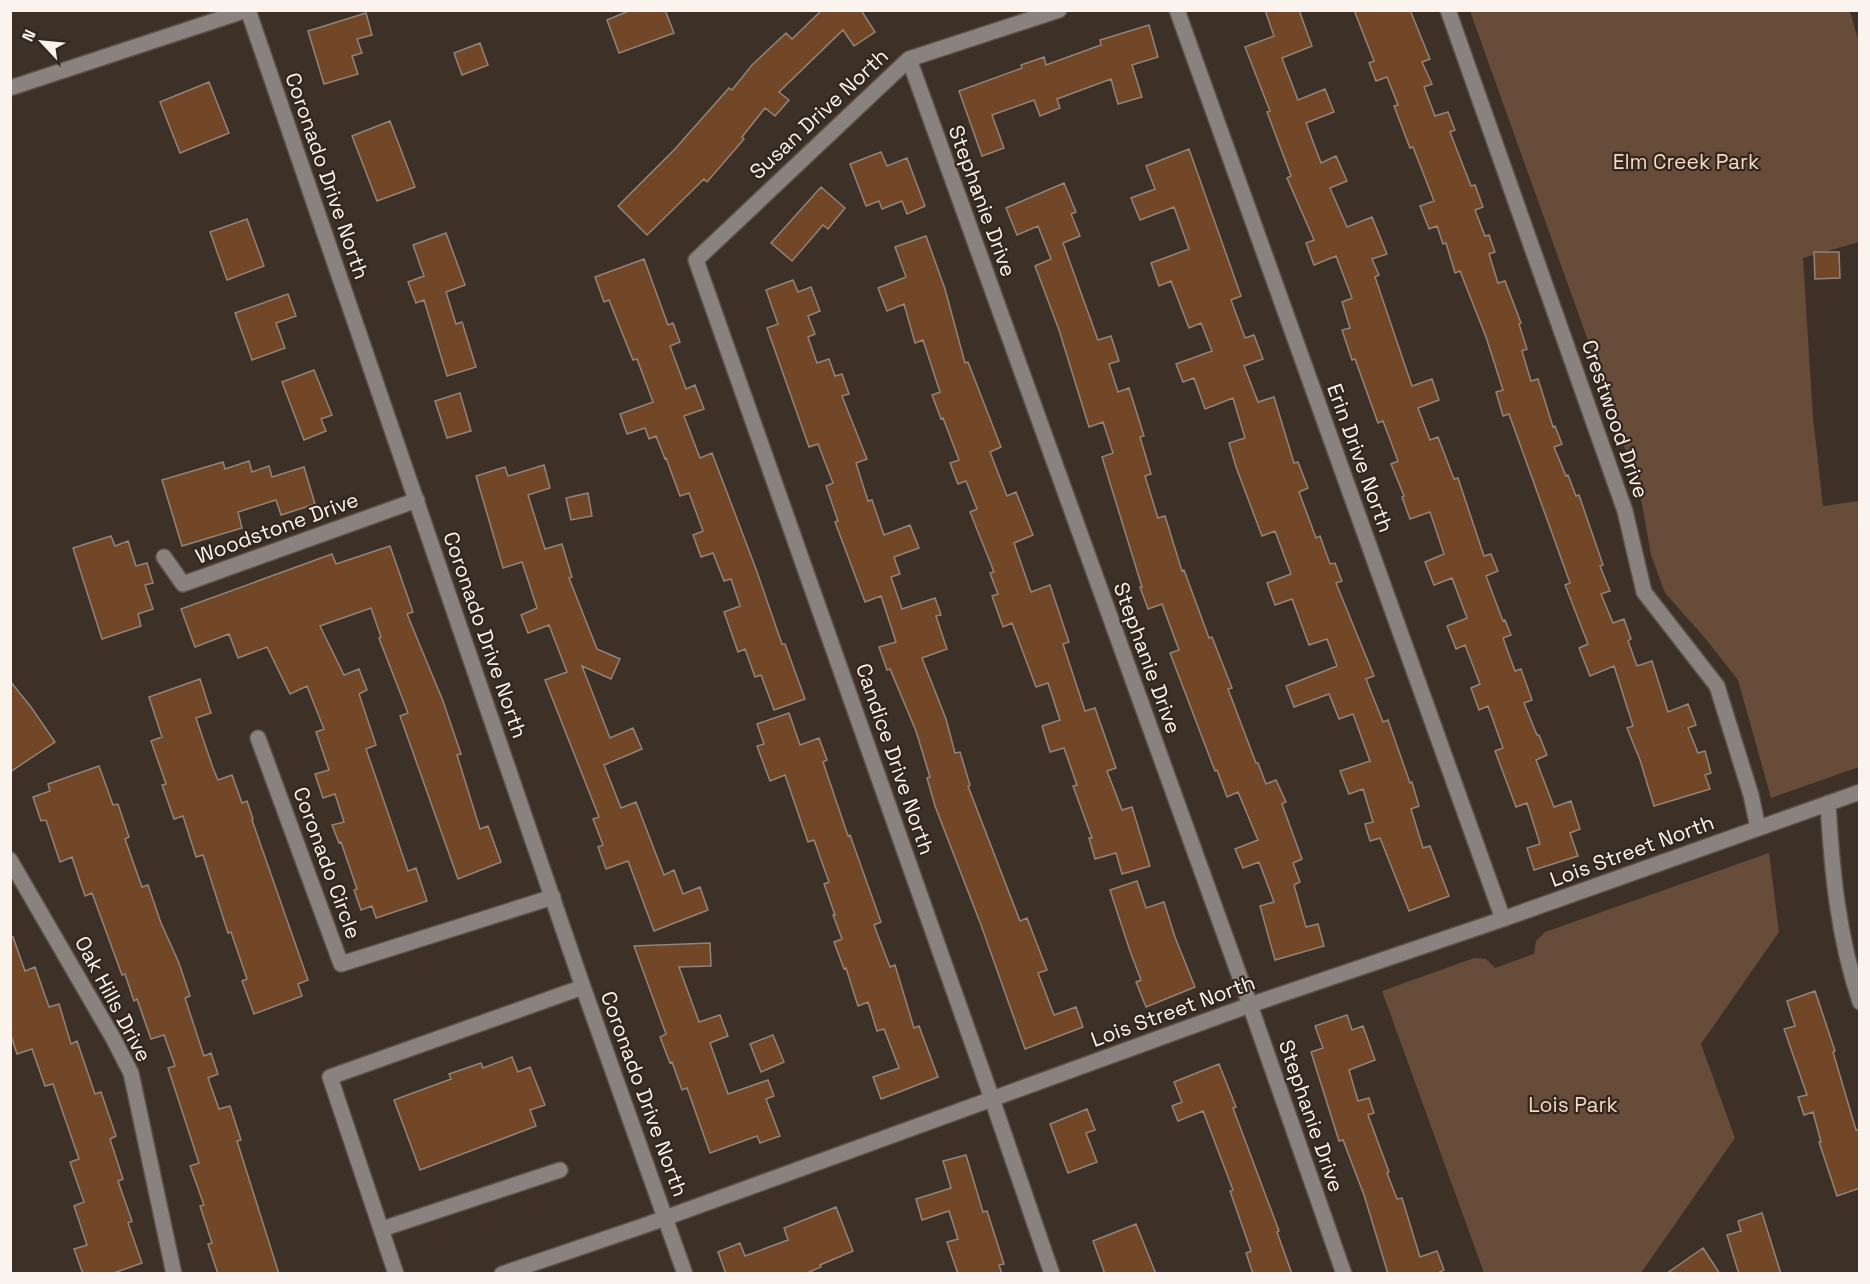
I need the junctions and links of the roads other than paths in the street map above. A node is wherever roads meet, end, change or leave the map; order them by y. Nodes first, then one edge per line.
1 (248, 10) edge
2 (1059, 10) edge
3 (1177, 10) edge
4 (1448, 10) edge
5 (909, 59) junction
6 (10, 88) edge
7 (696, 260) joint
8 (417, 500) junction
9 (164, 557) dead end
10 (258, 738) dead end
11 (1860, 792) edge
12 (1828, 803) junction
13 (1758, 828) junction
14 (10, 860) edge
15 (553, 897) junction
16 (1503, 919) junction
17 (583, 987) junction
18 (1860, 1002) edge
19 (1250, 1005) junction
20 (993, 1099) junction
21 (560, 1170) dead end
22 (666, 1217) junction
23 (382, 1229) junction
24 (174, 1274) edge
25 (396, 1274) edge
26 (502, 1274) edge
27 (685, 1274) edge
28 (1052, 1274) edge
29 (1344, 1274) edge

1 - 6 street
1 - 8 street, Coronado Drive North
2 - 5 street, Susan Drive North
3 - 16 street, Erin Drive North
4 - 13 street, Crestwood Drive
5 - 7 street, Susan Drive North
5 - 19 street, Stephanie Drive
7 - 20 street, Candice Drive North
8 - 9 street, Woodstone Drive
8 - 15 street, Coronado Drive North
10 - 15 street, Coronado Circle
11 - 12 street, Lois Street North
12 - 13 street, Lois Street North
12 - 18 street
13 - 16 street, Lois Street North
14 - 24 street, Oak Hills Drive
15 - 17 street, Coronado Drive North
16 - 19 street, Lois Street North
17 - 22 street, Coronado Drive North
17 - 23 street
19 - 20 street, Lois Street North
19 - 29 street, Stephanie Drive
20 - 22 street, Lois Street North
20 - 28 street, Candice Drive North
21 - 23 street
22 - 26 street, Lois Street North
22 - 27 street, Coronado Drive North
23 - 25 street

